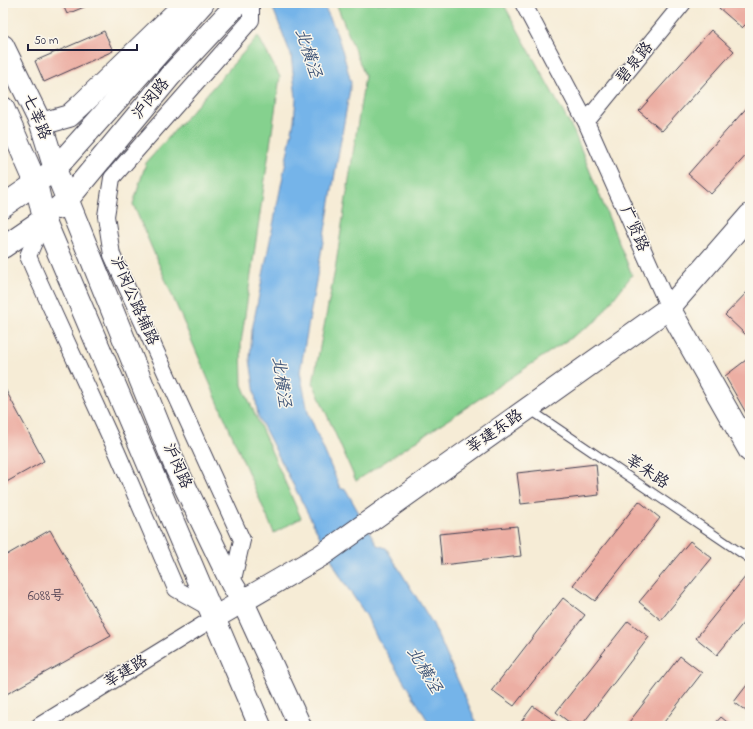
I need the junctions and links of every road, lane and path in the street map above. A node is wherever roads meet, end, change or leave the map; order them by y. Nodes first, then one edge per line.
1 (186, 3) edge
2 (203, 3) edge
3 (238, 3) edge
4 (251, 3) edge
5 (523, 3) edge
6 (683, 3) edge
7 (3, 46) edge
8 (3, 108) edge
9 (586, 122) junction
10 (41, 124) junction
11 (55, 169) junction
12 (36, 183) junction
13 (68, 199) junction
14 (3, 206) edge
15 (750, 215) edge
16 (44, 219) junction
17 (3, 247) edge
18 (669, 308) junction
19 (528, 408) junction
20 (750, 451) edge
21 (750, 559) edge
22 (237, 592) junction
23 (211, 612) junction
24 (39, 726) edge
25 (260, 726) edge
26 (300, 726) edge

1 - 10 main road
2 - 11 main road, 沪闵路
3 - 13 main road, 沪闵路
4 - 22 street, 沪闵公路辅路
5 - 9 street, 广贤路
6 - 9 street, 碧泉路
7 - 10 main road, 七莘路
8 - 12 main road, 七莘路
9 - 18 street, 广贤路
10 - 11 main road, 七莘路
11 - 12 main road, 沪闵路
11 - 13 main road, 沪闵路
12 - 14 main road
12 - 16 main road, 沪闵路
13 - 16 main road, 沪闵路
13 - 22 main road, 沪闵路
15 - 18 main road, 莘建东路
16 - 17 main road
16 - 23 main road, 沪闵路
16 - 23 street
18 - 19 main road, 莘建东路
18 - 20 main road, 广贤路
19 - 21 lane, 莘朱路
19 - 22 main road, 莘建东路
22 - 23 main road, 莘建东路
22 - 26 main road, 沪闵路
23 - 24 street, 莘建路
23 - 25 main road, 沪闵路

